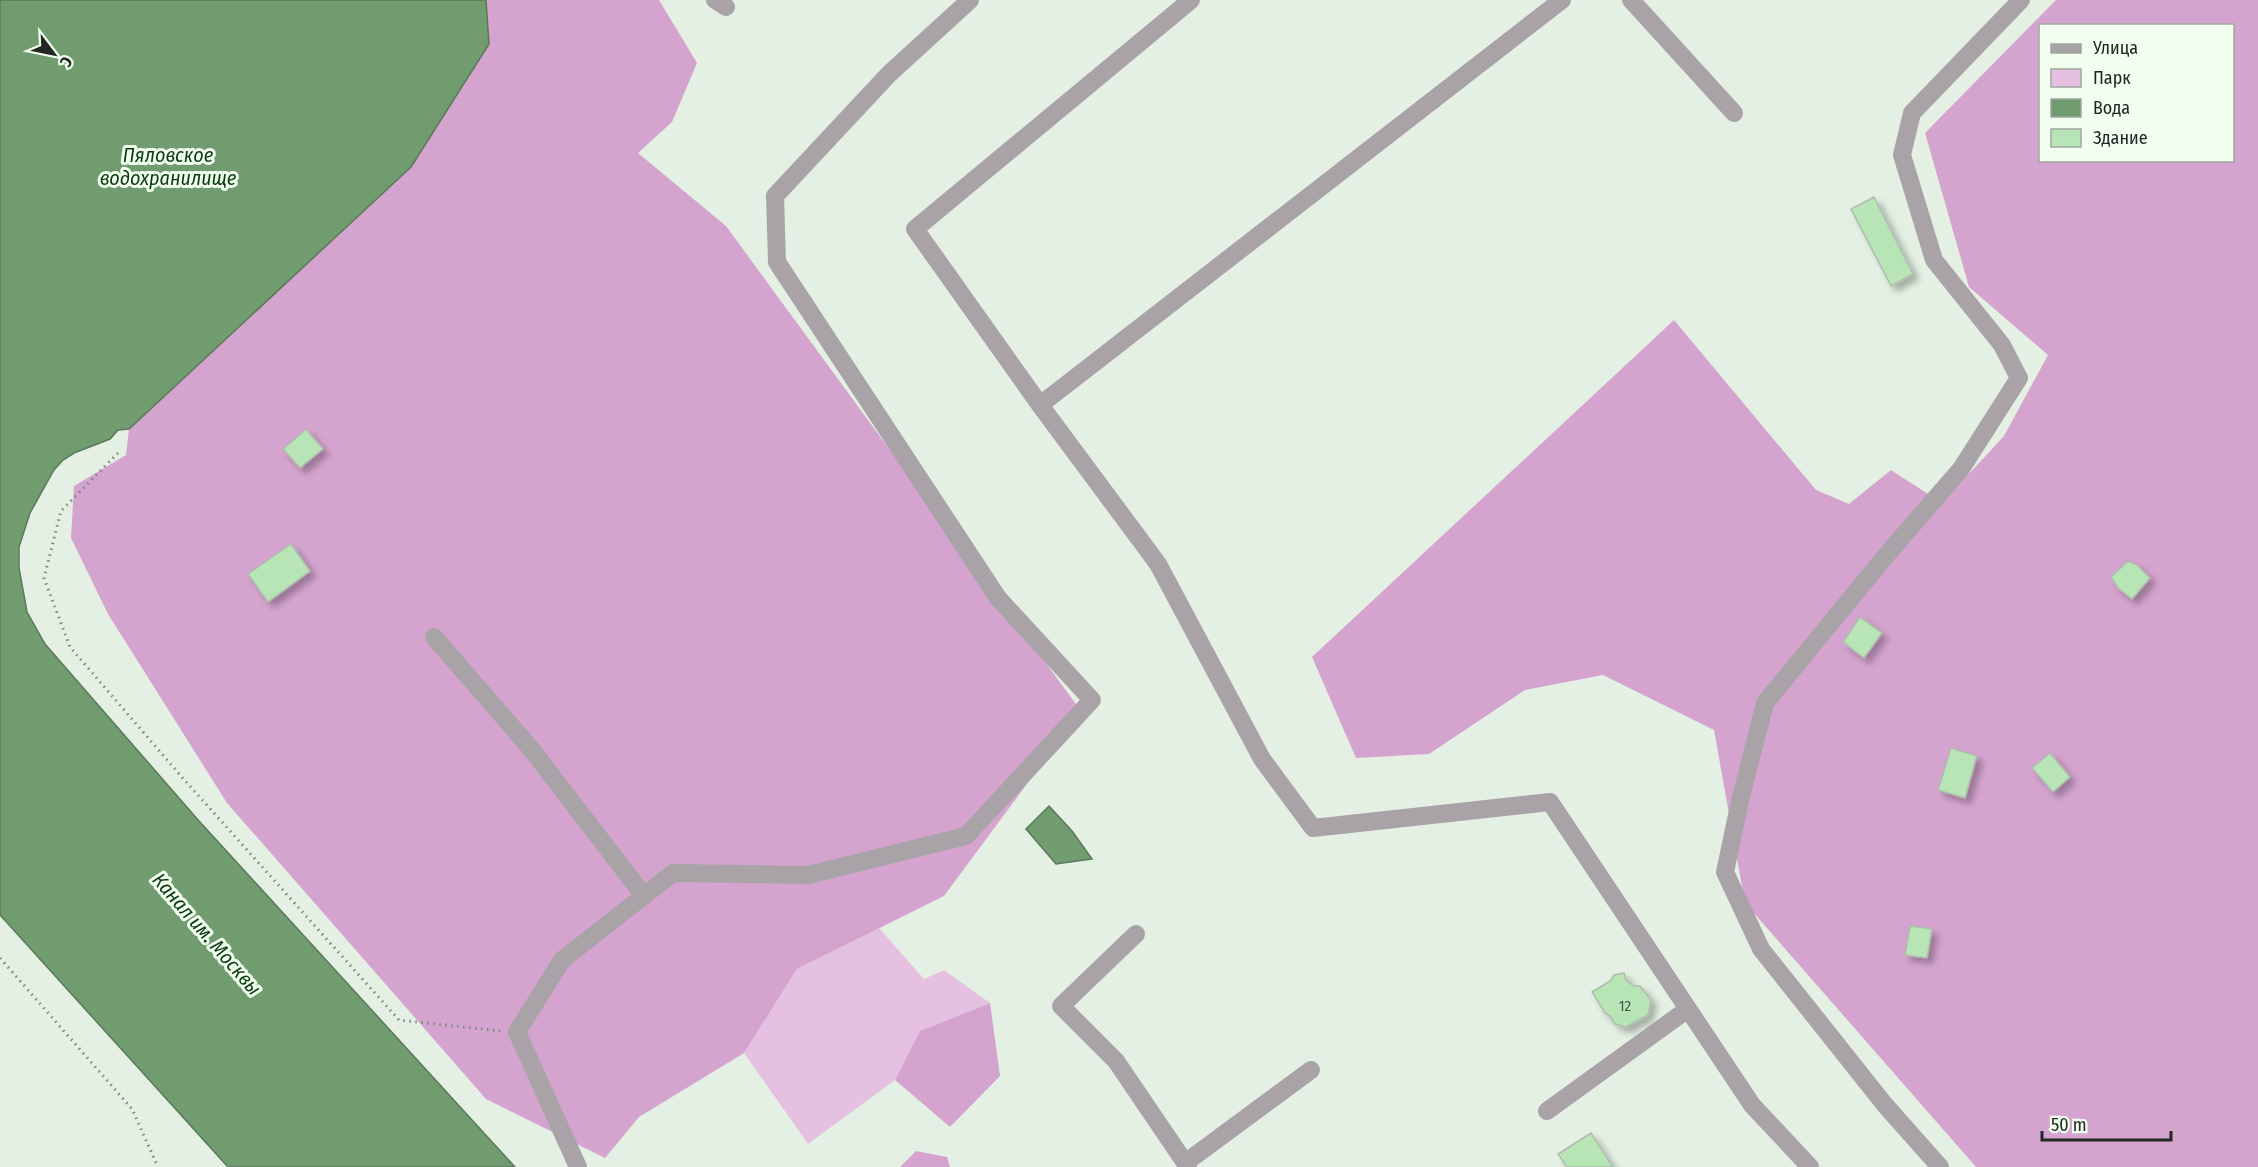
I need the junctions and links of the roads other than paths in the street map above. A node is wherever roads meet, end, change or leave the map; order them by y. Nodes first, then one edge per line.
1 (970, 0) edge
2 (1191, 0) edge
3 (1562, 0) edge
4 (1631, 0) edge
5 (2021, 0) edge
6 (1734, 113) dead end
7 (1040, 405) junction
8 (434, 637) dead end
9 (644, 896) junction
10 (1136, 934) dead end
11 (1688, 1009) junction
12 (1311, 1070) dead end
13 (1547, 1111) dead end
14 (1186, 1165) edge
15 (578, 1167) edge
16 (1810, 1167) edge
17 (1940, 1167) edge

1 - 9 street
2 - 7 street
3 - 7 street
4 - 6 street
5 - 17 street
7 - 11 street
8 - 9 street
9 - 15 street
10 - 14 street
11 - 13 street
11 - 16 street
12 - 14 street

